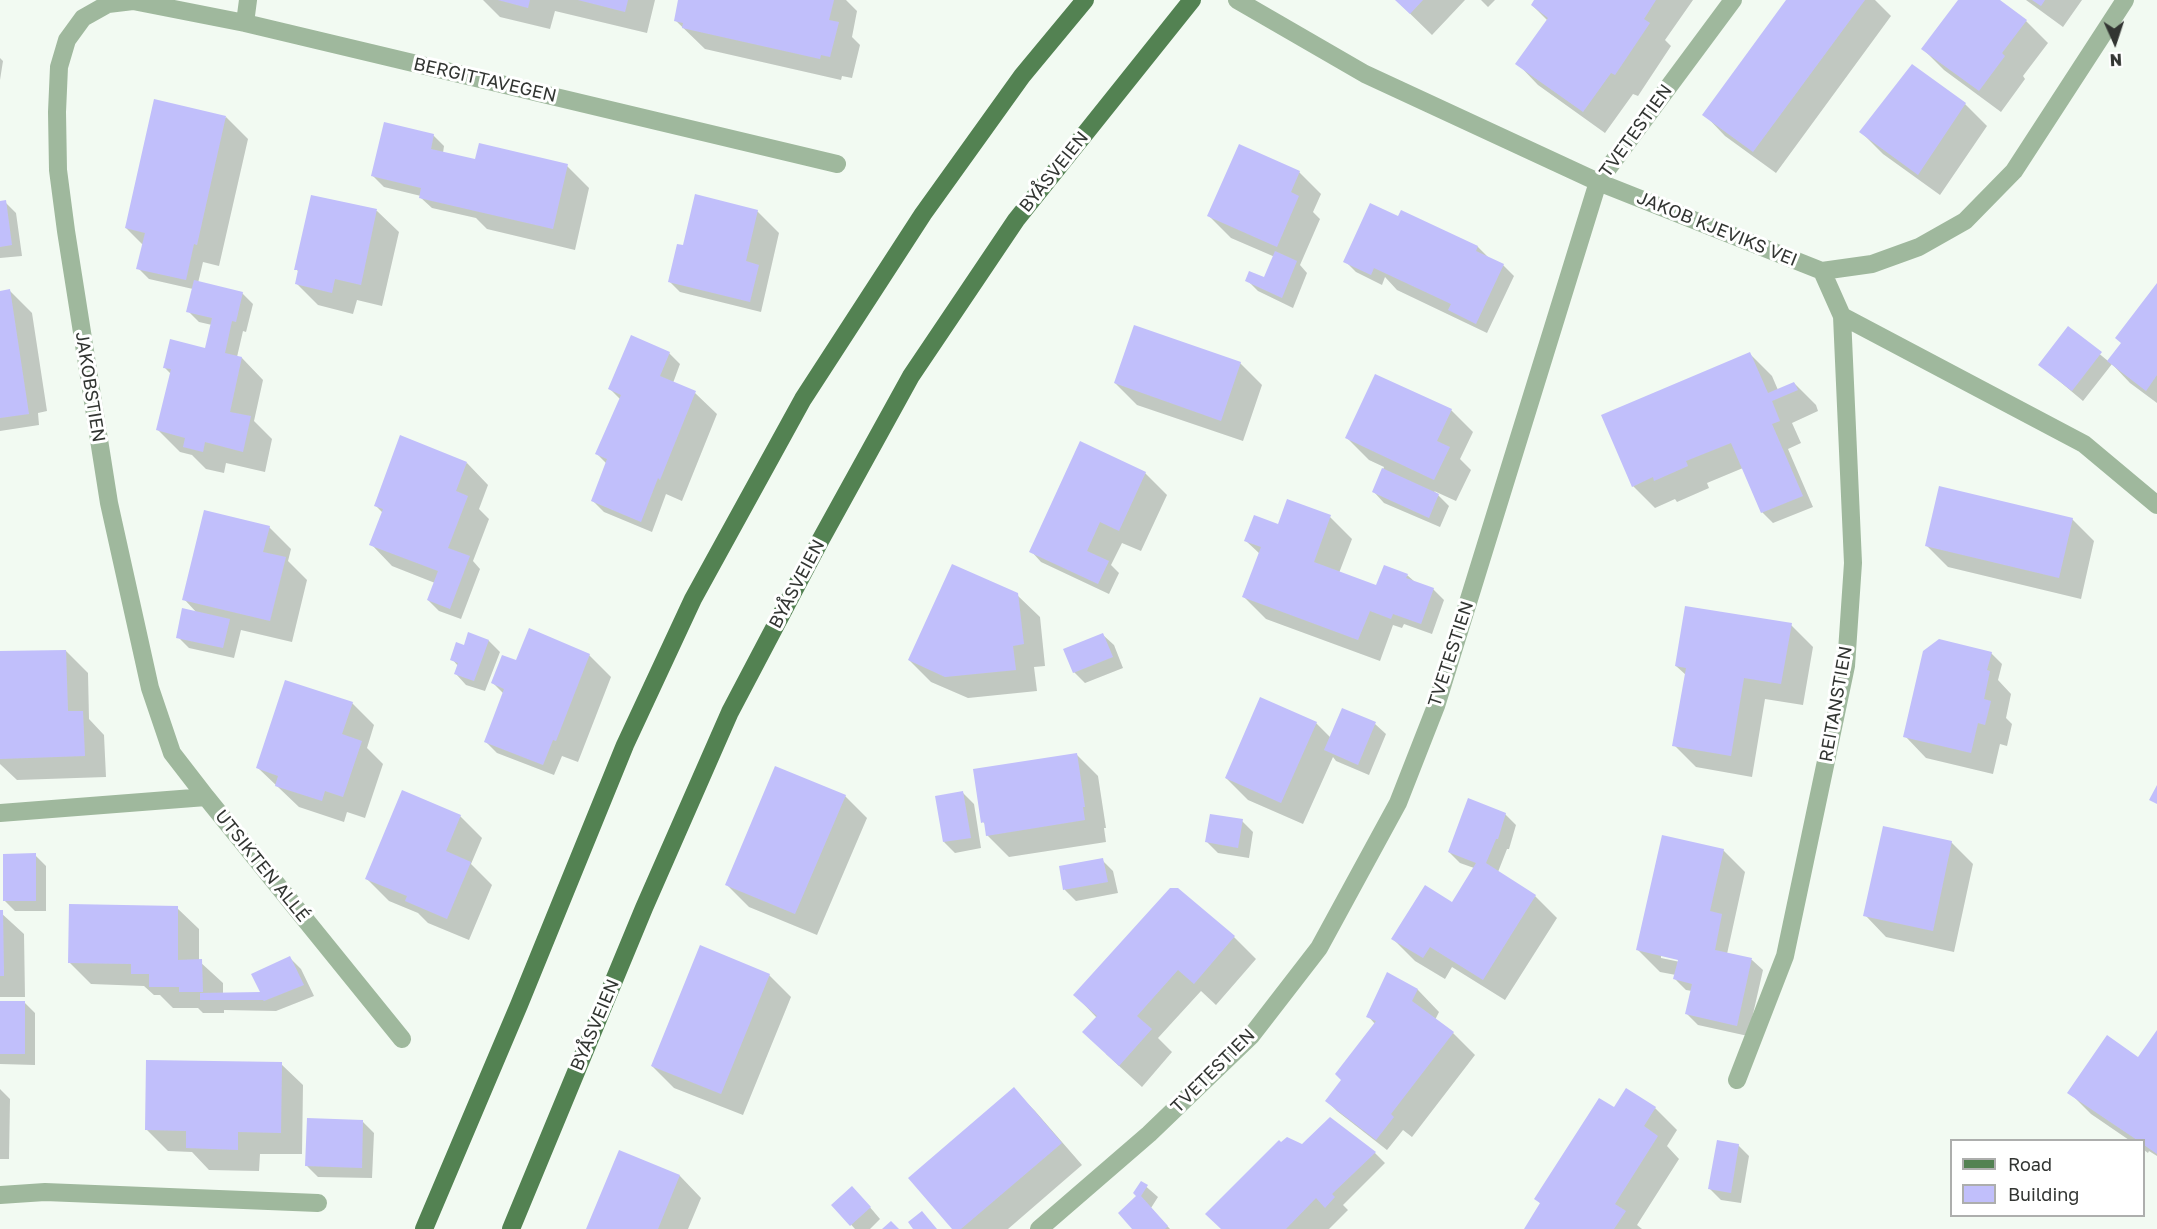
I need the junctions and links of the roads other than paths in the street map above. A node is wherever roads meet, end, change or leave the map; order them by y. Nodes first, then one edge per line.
1 (248, 0) edge
2 (1085, 0) edge
3 (1192, 0) edge
4 (1238, 0) edge
5 (1733, 0) edge
6 (2125, 0) edge
7 (133, 1) edge
8 (245, 23) junction
9 (837, 164) dead end
10 (1598, 182) junction
11 (1822, 271) junction
12 (1842, 316) junction
13 (2157, 505) edge
14 (206, 797) junction
15 (0, 813) edge
16 (402, 1039) dead end
17 (1737, 1080) dead end
18 (0, 1195) edge
19 (318, 1203) dead end
20 (424, 1229) edge
21 (511, 1229) edge
22 (1039, 1229) edge

1 - 8 street
2 - 20 main road
3 - 21 main road, BYÅSVEIEN
4 - 10 street, JAKOB KJEVIKS VEI
5 - 10 street, TVETESTIEN
6 - 11 street
7 - 8 street, BERGITTAVEGEN
7 - 14 street, JAKOBSTIEN
8 - 9 street, BERGITTAVEGEN
10 - 11 street, JAKOB KJEVIKS VEI
10 - 22 street, TVETESTIEN
11 - 12 street
12 - 13 street
12 - 17 street, REITANSTIEN
14 - 15 street, UTSIKTEN ALLÉ
14 - 16 street, UTSIKTEN ALLÉ
18 - 19 street

